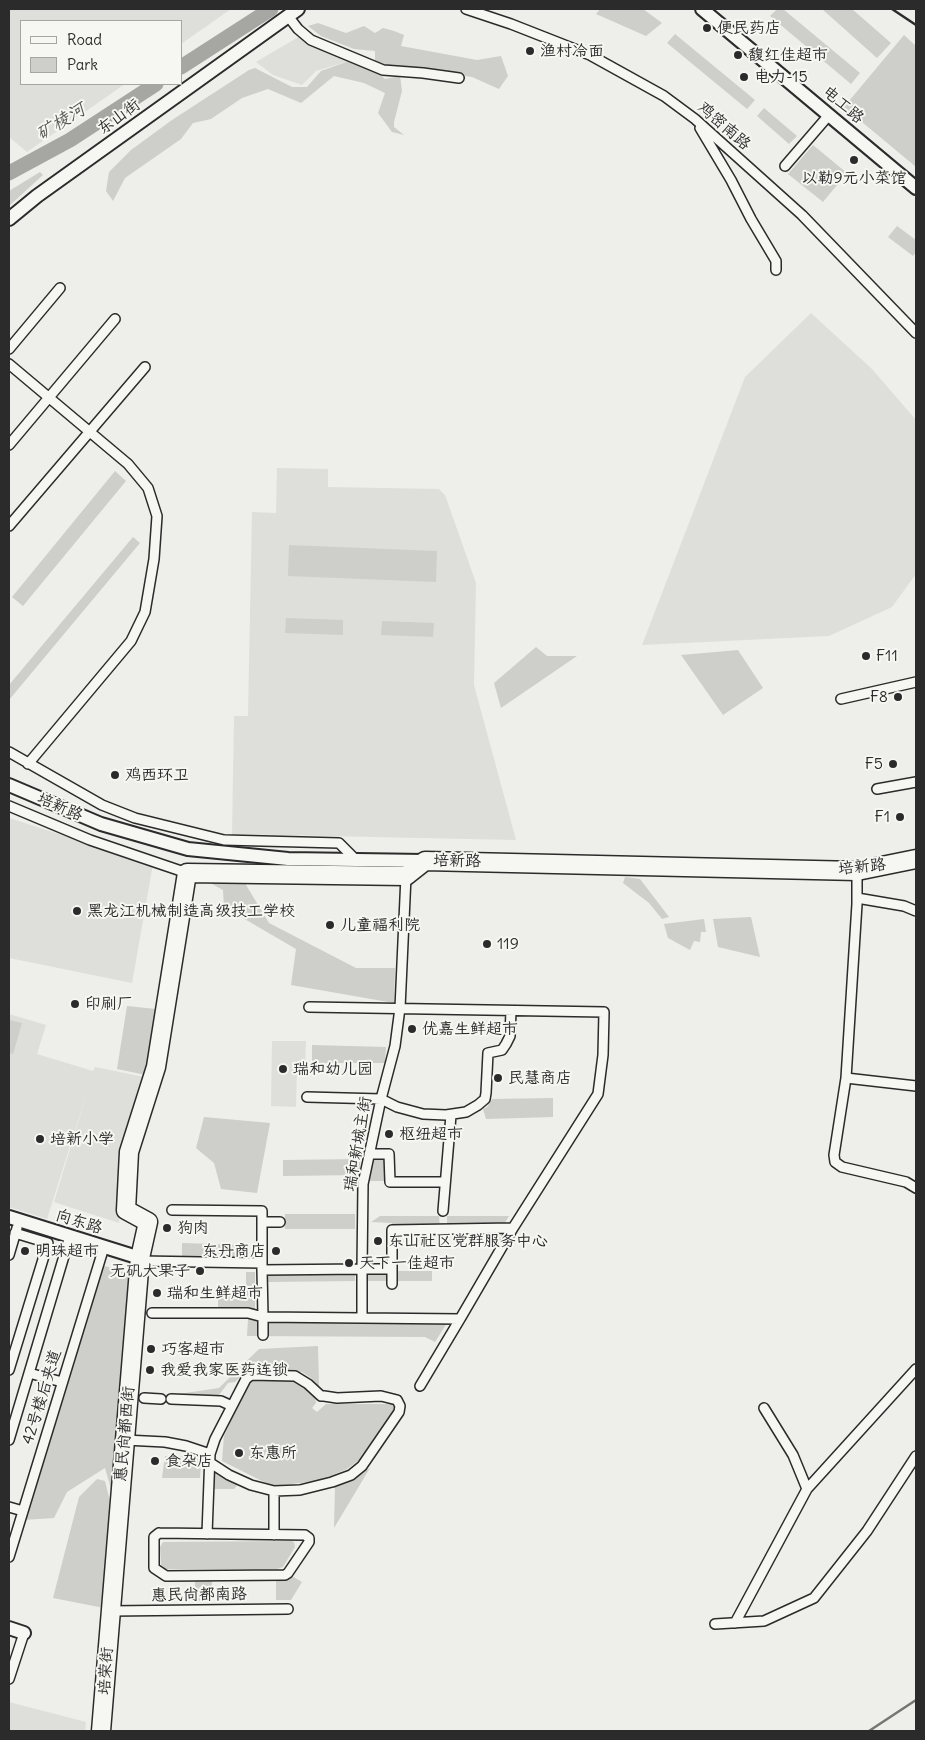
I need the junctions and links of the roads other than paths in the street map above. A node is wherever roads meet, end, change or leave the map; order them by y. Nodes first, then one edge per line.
1 (466, 9) edge
2 (702, 9) edge
3 (293, 13) edge
4 (459, 78) dead end
5 (829, 115) junction
6 (695, 119) junction
7 (785, 166) dead end
8 (916, 188) edge
9 (9, 219) edge
10 (776, 270) dead end
11 (60, 288) dead end
12 (115, 319) dead end
13 (916, 333) edge
14 (9, 349) edge
15 (9, 364) edge
16 (145, 367) dead end
17 (48, 398) junction
18 (89, 431) junction
19 (9, 445) edge
20 (9, 526) edge
21 (916, 682) edge
22 (841, 699) dead end
23 (9, 752) edge
24 (28, 764) junction
25 (916, 782) edge
26 (9, 785) edge
27 (877, 790) dead end
28 (9, 806) edge
29 (916, 859) edge
30 (356, 860) junction
31 (425, 861) junction
32 (857, 871) junction
33 (187, 873) junction
34 (406, 876) junction
35 (857, 898) junction
36 (916, 911) edge
37 (309, 1007) dead end
38 (400, 1008) junction
39 (511, 1010) junction
40 (846, 1078) junction
41 (916, 1086) edge
42 (307, 1097) dead end
43 (381, 1099) junction
44 (451, 1115) junction
45 (369, 1154) junction
46 (445, 1182) junction
47 (916, 1188) edge
48 (172, 1210) dead end
49 (443, 1211) dead end
50 (262, 1222) junction
51 (280, 1222) dead end
52 (14, 1223) edge
53 (513, 1228) junction
54 (70, 1236) junction
55 (104, 1246) junction
56 (9, 1255) edge
57 (140, 1259) junction
58 (262, 1266) junction
59 (362, 1269) junction
60 (392, 1269) junction
61 (392, 1284) dead end
62 (152, 1313) dead end
63 (263, 1317) junction
64 (362, 1318) junction
65 (460, 1319) junction
66 (263, 1335) dead end
67 (916, 1369) edge
68 (9, 1370) edge
69 (29, 1372) junction
70 (62, 1382) junction
71 (420, 1386) dead end
72 (144, 1398) dead end
73 (161, 1399) dead end
74 (170, 1399) dead end
75 (232, 1406) junction
76 (764, 1408) dead end
77 (9, 1440) edge
78 (125, 1440) junction
79 (916, 1456) edge
80 (210, 1458) junction
81 (807, 1488) junction
82 (274, 1491) junction
83 (9, 1507) edge
84 (23, 1511) junction
85 (207, 1534) junction
86 (274, 1534) junction
87 (9, 1557) edge
88 (288, 1609) dead end
89 (110, 1611) junction
90 (735, 1623) junction
91 (715, 1624) dead end
92 (9, 1628) edge
93 (24, 1633) joint
94 (9, 1678) edge
95 (102, 1731) edge

1 - 6 street, 鸡密南路
2 - 5 main road, 电工路
3 - 4 street
3 - 9 main road, 东山街
5 - 7 street
5 - 8 main road, 电工路
6 - 10 street
6 - 13 street, 鸡密南路
11 - 14 street
12 - 17 street
15 - 17 street
16 - 18 street
17 - 18 street
17 - 19 street
18 - 20 street
18 - 24 street
21 - 22 street
23 - 24 street
24 - 30 street
25 - 27 street
26 - 30 main road, 培新路
28 - 33 street
29 - 32 highway, 培新路
30 - 31 main road, 培新路
31 - 32 highway, 培新路
31 - 34 highway
32 - 35 street
33 - 34 highway
33 - 57 highway, 惠民尚都西街
34 - 38 street, 瑞和新城主街
35 - 36 street
35 - 40 street
37 - 38 street
38 - 39 street
38 - 43 street, 瑞和新城主街
39 - 44 street
39 - 53 street
40 - 41 street
40 - 47 street
42 - 43 street
43 - 44 street
43 - 45 street, 瑞和新城主街
44 - 46 street
45 - 46 street
45 - 59 street, 瑞和新城主街
46 - 49 street
48 - 50 street
50 - 51 street
50 - 58 street
52 - 54 main road, 向东路
52 - 56 street
52 - 68 street
53 - 60 street
53 - 65 street
54 - 55 main road, 向东路
54 - 69 street
55 - 57 main road, 向东路
55 - 70 street, 42号楼后夹道
57 - 58 street
57 - 78 highway, 惠民尚都西街
58 - 59 street
58 - 63 street
59 - 60 street
59 - 64 street, 瑞和新城主街
60 - 61 street
62 - 63 street
63 - 64 street
63 - 66 street
64 - 65 street
65 - 71 street
67 - 81 street
69 - 70 street
69 - 77 street
70 - 84 street, 42号楼后夹道
72 - 73 street
74 - 75 street
75 - 80 street
75 - 82 street
76 - 81 street
78 - 80 street
78 - 89 highway, 惠民尚都西街
79 - 90 street
80 - 82 street
80 - 85 street
81 - 90 street
82 - 86 street
83 - 84 street
84 - 87 street, 42号楼后夹道
85 - 86 street
85 - 86 street
88 - 89 street, 惠民尚都南路
89 - 95 highway, 培荣街
90 - 91 street
92 - 93 main road
93 - 94 street

